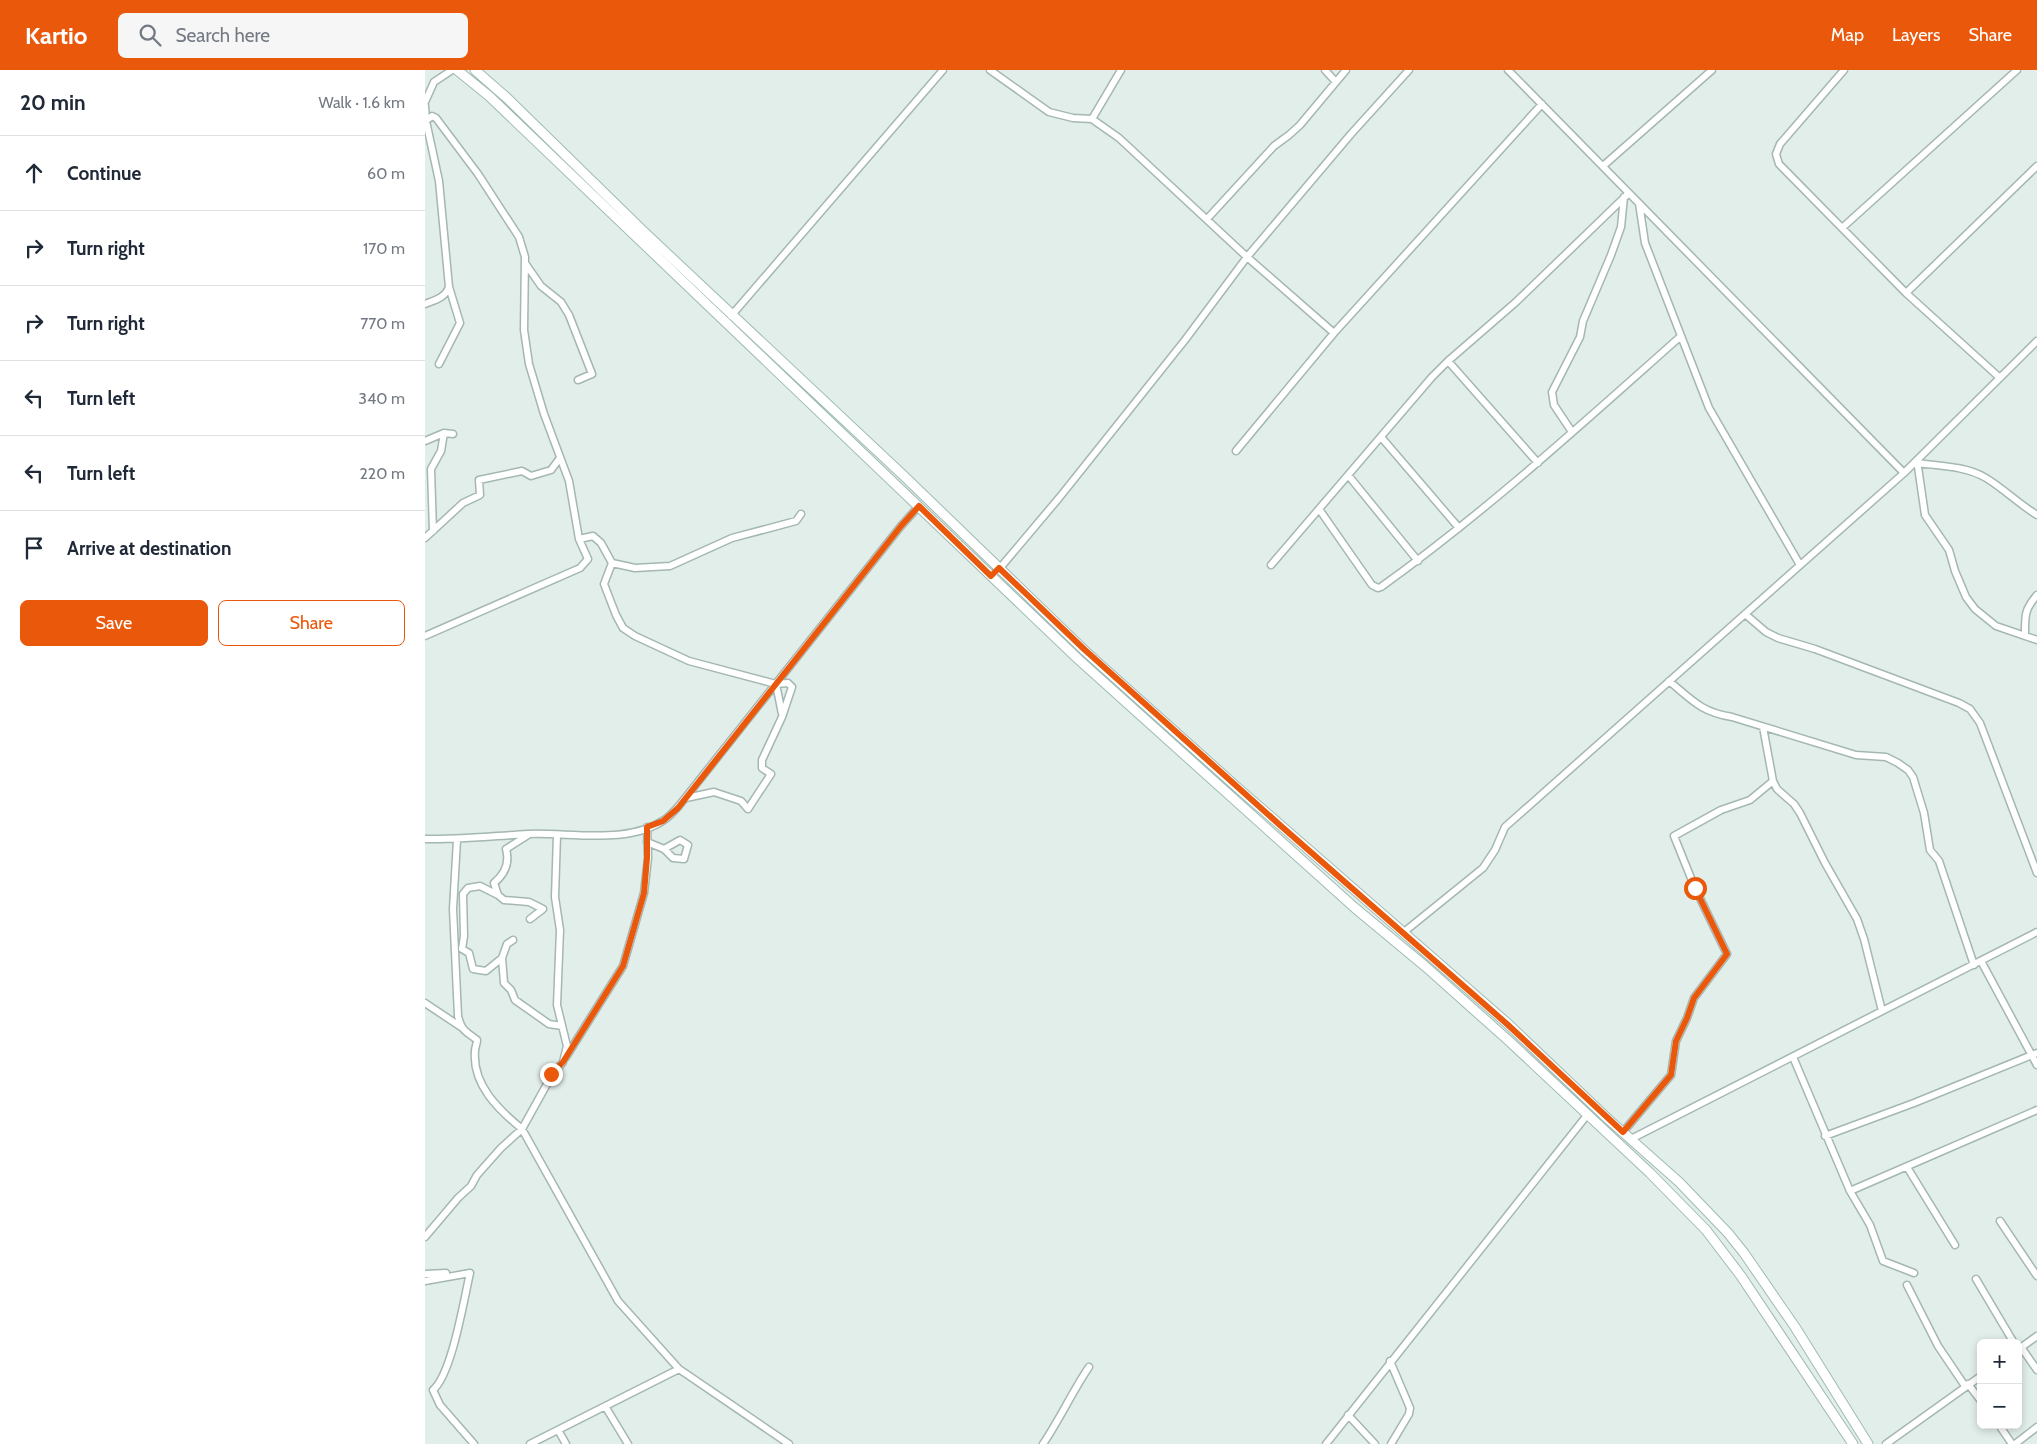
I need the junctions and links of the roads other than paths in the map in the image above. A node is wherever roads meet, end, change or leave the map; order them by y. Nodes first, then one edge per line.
1 (452, 70) edge
2 (457, 70) edge
3 (475, 70) edge
4 (943, 70) edge
5 (990, 70) edge
6 (1121, 70) edge
7 (1325, 70) edge
8 (1346, 70) edge
9 (1409, 70) edge
10 (1508, 70) edge
11 (1712, 70) edge
12 (1844, 70) edge
13 (2017, 70) edge
14 (1335, 81) junction
15 (425, 102) edge
16 (1542, 104) junction
17 (425, 106) edge
18 (1092, 119) junction
19 (426, 121) edge
20 (1603, 166) junction
21 (2037, 166) edge
22 (1627, 195) junction
23 (1639, 203) junction
24 (1207, 220) junction
25 (1842, 228) junction
26 (1247, 257) junction
27 (525, 262) junction
28 (449, 287) junction
29 (1906, 292) junction
30 (425, 304) edge
31 (732, 315) junction
32 (725, 322) junction
33 (1334, 333) junction
34 (1681, 336) junction
35 (2037, 341) edge
36 (1448, 361) junction
37 (439, 364) dead end
38 (2000, 378) junction
39 (579, 380) dead end
40 (1572, 432) junction
41 (444, 433) junction
42 (453, 434) dead end
43 (1381, 437) junction
44 (425, 441) edge
45 (1236, 451) dead end
46 (560, 458) junction
47 (1917, 462) junction
48 (1538, 463) junction
49 (1904, 473) junction
50 (1348, 475) junction
51 (919, 506) junction
52 (1319, 509) junction
53 (801, 514) dead end
54 (2037, 515) edge
55 (1459, 528) junction
56 (433, 531) junction
57 (425, 538) edge
58 (579, 539) junction
59 (1418, 561) junction
60 (612, 563) junction
61 (1271, 565) dead end
62 (1800, 565) junction
63 (999, 568) junction
64 (991, 576) junction
65 (2037, 595) edge
66 (1745, 614) junction
67 (425, 636) edge
68 (2025, 636) junction
69 (2037, 640) edge
70 (1669, 681) junction
71 (776, 684) junction
72 (782, 717) junction
73 (1763, 727) junction
74 (1773, 781) junction
75 (686, 798) junction
76 (647, 827) junction
77 (529, 834) junction
78 (557, 834) junction
79 (425, 839) edge
80 (457, 840) junction
81 (647, 842) junction
82 (664, 849) dead end
83 (2037, 873) edge
84 (498, 895) junction
85 (530, 919) dead end
86 (1404, 932) junction
87 (2037, 932) edge
88 (513, 940) dead end
89 (502, 958) junction
90 (1981, 961) junction
91 (1974, 964) junction
92 (425, 1003) edge
93 (1883, 1011) junction
94 (562, 1026) junction
95 (462, 1028) junction
96 (2034, 1055) edge
97 (1793, 1057) junction
98 (563, 1062) junction
99 (2037, 1065) edge
100 (2037, 1110) edge
101 (1588, 1114) junction
102 (522, 1129) junction
103 (1623, 1132) junction
104 (1825, 1136) junction
105 (1631, 1139) junction
106 (1907, 1167) junction
107 (1850, 1191) junction
108 (1999, 1221) dead end
109 (425, 1237) edge
110 (1955, 1245) dead end
111 (470, 1272) junction
112 (1914, 1273) dead end
113 (425, 1274) edge
114 (2037, 1276) edge
115 (1976, 1279) dead end
116 (425, 1281) edge
117 (1907, 1285) dead end
118 (2037, 1336) edge
119 (2012, 1339) edge
120 (2022, 1347) edge
121 (2022, 1351) edge
122 (1390, 1362) junction
123 (1089, 1367) dead end
124 (679, 1369) junction
125 (2037, 1370) edge
126 (1977, 1379) edge
127 (1967, 1385) junction
128 (1977, 1396) edge
129 (605, 1406) junction
130 (1348, 1415) junction
131 (2037, 1427) edge
132 (2002, 1429) edge
133 (558, 1430) junction
134 (474, 1444) edge
135 (530, 1444) edge
136 (566, 1444) edge
137 (628, 1444) edge
138 (789, 1444) edge
139 (1043, 1444) edge
140 (1326, 1444) edge
141 (1375, 1444) edge
142 (1391, 1444) edge
143 (1853, 1444) edge
144 (1868, 1444) edge
145 (1886, 1444) edge
146 (2015, 1444) edge

1 - 15 street
2 - 32 main road
3 - 31 main road
4 - 31 street
5 - 18 street
6 - 18 street
7 - 14 street
8 - 14 street
9 - 26 street
10 - 16 street
11 - 20 street
12 - 25 street
13 - 25 street
14 - 24 street
16 - 20 street
16 - 33 street
17 - 19 street
18 - 24 street
19 - 27 street
19 - 28 street
20 - 22 street
21 - 29 street
22 - 23 street
22 - 36 street
22 - 40 street
23 - 34 street
23 - 49 street
24 - 26 street
25 - 29 street
26 - 33 street
26 - 63 street
27 - 39 street
27 - 46 street
28 - 30 street
28 - 37 street
29 - 38 street
31 - 32 street
31 - 63 main road
32 - 51 main road
33 - 45 street
34 - 40 street
34 - 62 street
35 - 38 street
36 - 43 street
36 - 48 street
38 - 47 street
40 - 48 street
41 - 42 street
41 - 44 street
41 - 56 street
43 - 50 street
43 - 55 street
46 - 56 street
46 - 58 street
47 - 49 street
47 - 54 street
47 - 68 street
48 - 55 street
49 - 62 street
50 - 52 street
50 - 59 street
51 - 64 main road
51 - 71 street
52 - 59 street
52 - 61 street
53 - 60 street
55 - 59 street
56 - 57 street
58 - 60 street
58 - 67 street
60 - 71 street
62 - 66 street
63 - 64 street
63 - 86 main road
64 - 101 main road
65 - 68 street
66 - 70 street
66 - 83 street
68 - 69 street
70 - 73 street
70 - 86 street
71 - 72 street
71 - 72 street
71 - 75 street
72 - 75 street
73 - 74 street
73 - 91 street
74 - 93 street
74 - 103 street
75 - 76 street
76 - 78 street
76 - 81 street
77 - 78 street
77 - 80 street
77 - 84 street
78 - 94 street
79 - 80 street
80 - 95 street
81 - 82 street
81 - 98 street
84 - 85 street
84 - 89 street
86 - 103 main road
87 - 90 street
88 - 89 street
89 - 94 street
90 - 91 street
90 - 96 street
91 - 93 street
92 - 95 street
93 - 97 street
94 - 98 street
95 - 102 street
96 - 99 street
96 - 104 street
97 - 104 street
97 - 105 street
98 - 102 street
100 - 106 street
101 - 122 street
101 - 143 main road
102 - 109 street
102 - 124 street
103 - 105 main road
104 - 107 street
105 - 144 main road
106 - 107 street
106 - 110 street
107 - 112 street
108 - 114 street
111 - 113 street
111 - 116 street
111 - 134 street
115 - 119 street
117 - 127 street
118 - 120 street
121 - 125 street
122 - 130 street
122 - 142 street
123 - 139 street
124 - 129 street
124 - 138 street
126 - 127 street
127 - 128 street
127 - 145 street
129 - 133 street
129 - 137 street
130 - 140 street
130 - 141 street
131 - 146 street
132 - 146 street
133 - 135 street
133 - 136 street

